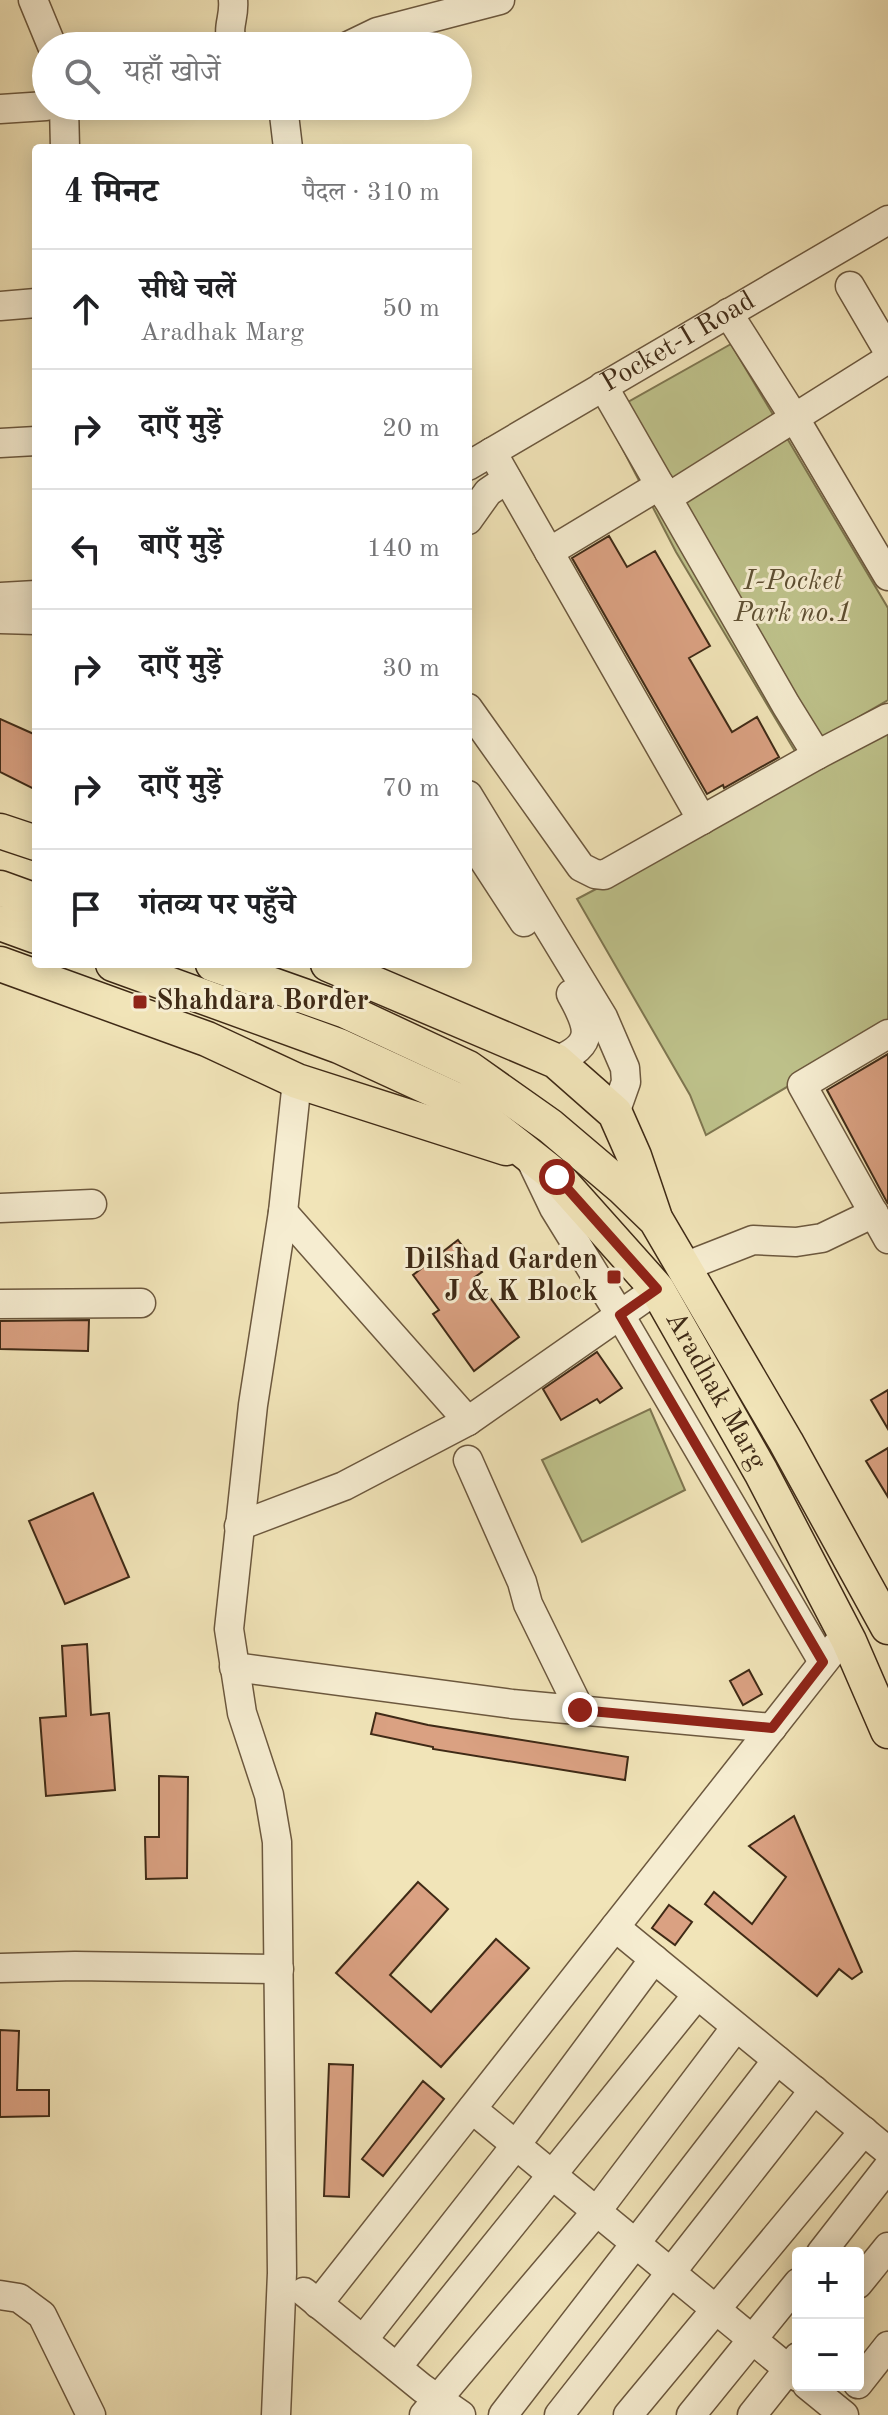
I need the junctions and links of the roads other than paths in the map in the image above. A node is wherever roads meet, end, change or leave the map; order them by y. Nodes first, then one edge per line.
1 (33, 0) edge
2 (233, 0) edge
3 (500, 0) edge
4 (46, 32) edge
5 (228, 32) edge
6 (377, 32) edge
7 (32, 107) edge
8 (0, 109) edge
9 (64, 120) edge
10 (285, 120) edge
11 (65, 144) edge
12 (288, 144) edge
13 (888, 220) edge
14 (850, 286) dead end
15 (32, 303) edge
16 (0, 306) edge
17 (728, 313) junction
18 (888, 351) edge
19 (888, 359) edge
20 (603, 386) junction
21 (794, 417) junction
22 (32, 441) edge
23 (0, 443) edge
24 (480, 459) edge
25 (507, 479) junction
26 (664, 492) junction
27 (472, 514) edge
28 (549, 552) junction
29 (888, 576) edge
30 (32, 595) edge
31 (0, 597) edge
32 (0, 619) edge
33 (32, 620) edge
34 (472, 714) edge
35 (888, 718) edge
36 (817, 755) junction
37 (472, 802) edge
38 (702, 820) junction
39 (0, 831) edge
40 (32, 842) edge
41 (472, 842) edge
42 (0, 888) edge
43 (32, 900) edge
44 (0, 923) edge
45 (32, 935) edge
46 (0, 964) edge
47 (124, 968) edge
48 (224, 968) edge
49 (337, 968) edge
50 (594, 1021) junction
51 (888, 1034) edge
52 (556, 1061) junction
53 (297, 1081) junction
54 (615, 1113) junction
55 (529, 1156) junction
56 (92, 1204) dead end
57 (0, 1208) edge
58 (283, 1212) junction
59 (874, 1213) junction
60 (656, 1220) junction
61 (888, 1239) edge
62 (684, 1267) junction
63 (657, 1289) junction
64 (141, 1303) dead end
65 (0, 1304) edge
66 (620, 1315) junction
67 (468, 1421) junction
68 (468, 1460) dead end
69 (239, 1526) junction
70 (819, 1584) junction
71 (885, 1622) edge
72 (845, 1635) junction
73 (823, 1662) junction
74 (234, 1667) junction
75 (580, 1710) junction
76 (772, 1728) junction
77 (888, 1731) edge
78 (615, 1927) junction
79 (654, 1959) junction
80 (0, 1968) edge
81 (279, 1969) junction
82 (697, 1995) junction
83 (736, 2027) junction
84 (777, 2060) junction
85 (814, 2090) junction
86 (472, 2109) junction
87 (864, 2131) junction
88 (516, 2145) junction
89 (888, 2151) edge
90 (888, 2167) edge
91 (552, 2175) junction
92 (596, 2212) junction
93 (637, 2245) junction
94 (826, 2247) edge
95 (888, 2247) edge
96 (282, 2273) junction
97 (671, 2273) junction
98 (864, 2277) edge
99 (792, 2291) edge
100 (0, 2295) edge
101 (318, 2304) junction
102 (715, 2309) junction
103 (363, 2340) junction
104 (753, 2340) junction
105 (888, 2346) edge
106 (397, 2367) junction
107 (792, 2368) edge
108 (864, 2376) edge
109 (792, 2378) edge
110 (817, 2391) edge
111 (853, 2391) edge
112 (441, 2410) edge
113 (838, 2413) edge
114 (91, 2415) edge
115 (276, 2415) edge
116 (503, 2415) edge
117 (559, 2415) edge
118 (628, 2415) edge
119 (691, 2415) edge
120 (752, 2415) edge

1 - 4 street
2 - 5 street
3 - 6 street
7 - 8 street
9 - 11 street
10 - 12 street
13 - 17 street, Pocket-I Road
14 - 18 street
15 - 16 street
17 - 20 street, Pocket-I Road
17 - 21 street
19 - 21 street
20 - 24 street, Pocket-I Road
20 - 26 street
21 - 26 street
21 - 29 street
22 - 23 street
24 - 25 street
25 - 27 street
25 - 28 street
26 - 28 street
26 - 36 street
28 - 38 street
30 - 31 street
32 - 33 street
34 - 38 street
35 - 36 street
36 - 38 street
37 - 50 street
39 - 40 main road
41 - 50 street
42 - 43 main road
44 - 45 main road
46 - 53 main road
47 - 55 main road, Aradhak Marg
48 - 60 main road, Aradhak Marg
49 - 52 main road, Aradhak Marg
50 - 52 street
50 - 54 street
51 - 59 street
52 - 54 main road, Aradhak Marg
53 - 55 main road
53 - 58 street
54 - 60 main road, Aradhak Marg
55 - 63 main road, Aradhak Marg
55 - 66 street
56 - 57 street
58 - 67 street
58 - 69 street
59 - 61 street
59 - 62 street
60 - 62 main road, Aradhak Marg
62 - 71 main road, Aradhak Marg
63 - 66 street
63 - 70 main road, Aradhak Marg
64 - 65 street
66 - 67 street
66 - 73 street
67 - 69 street
68 - 75 street
69 - 74 street
70 - 71 main road
70 - 72 main road, Aradhak Marg
72 - 73 street
72 - 77 main road, Aradhak Marg
73 - 76 street
74 - 75 street
74 - 81 street
75 - 76 street
76 - 78 street
78 - 79 street
78 - 86 street
79 - 82 street
79 - 88 street
80 - 81 street
81 - 96 street
82 - 83 street
82 - 91 street
83 - 84 street
83 - 92 street
84 - 85 street
84 - 93 street
85 - 87 street
85 - 97 street
86 - 88 street
86 - 101 street
87 - 89 street
87 - 102 street
88 - 91 street
88 - 103 street
90 - 94 street
91 - 92 street
91 - 106 street
92 - 93 street
92 - 112 street
93 - 97 street
93 - 116 street
95 - 98 street
96 - 101 street
96 - 115 street
97 - 102 street
97 - 117 street
99 - 104 street
100 - 114 street
101 - 103 street
102 - 104 street
102 - 118 street
103 - 106 street
104 - 107 street
104 - 119 street
105 - 108 street
106 - 112 street
109 - 120 street
110 - 113 street
111 - 113 street

